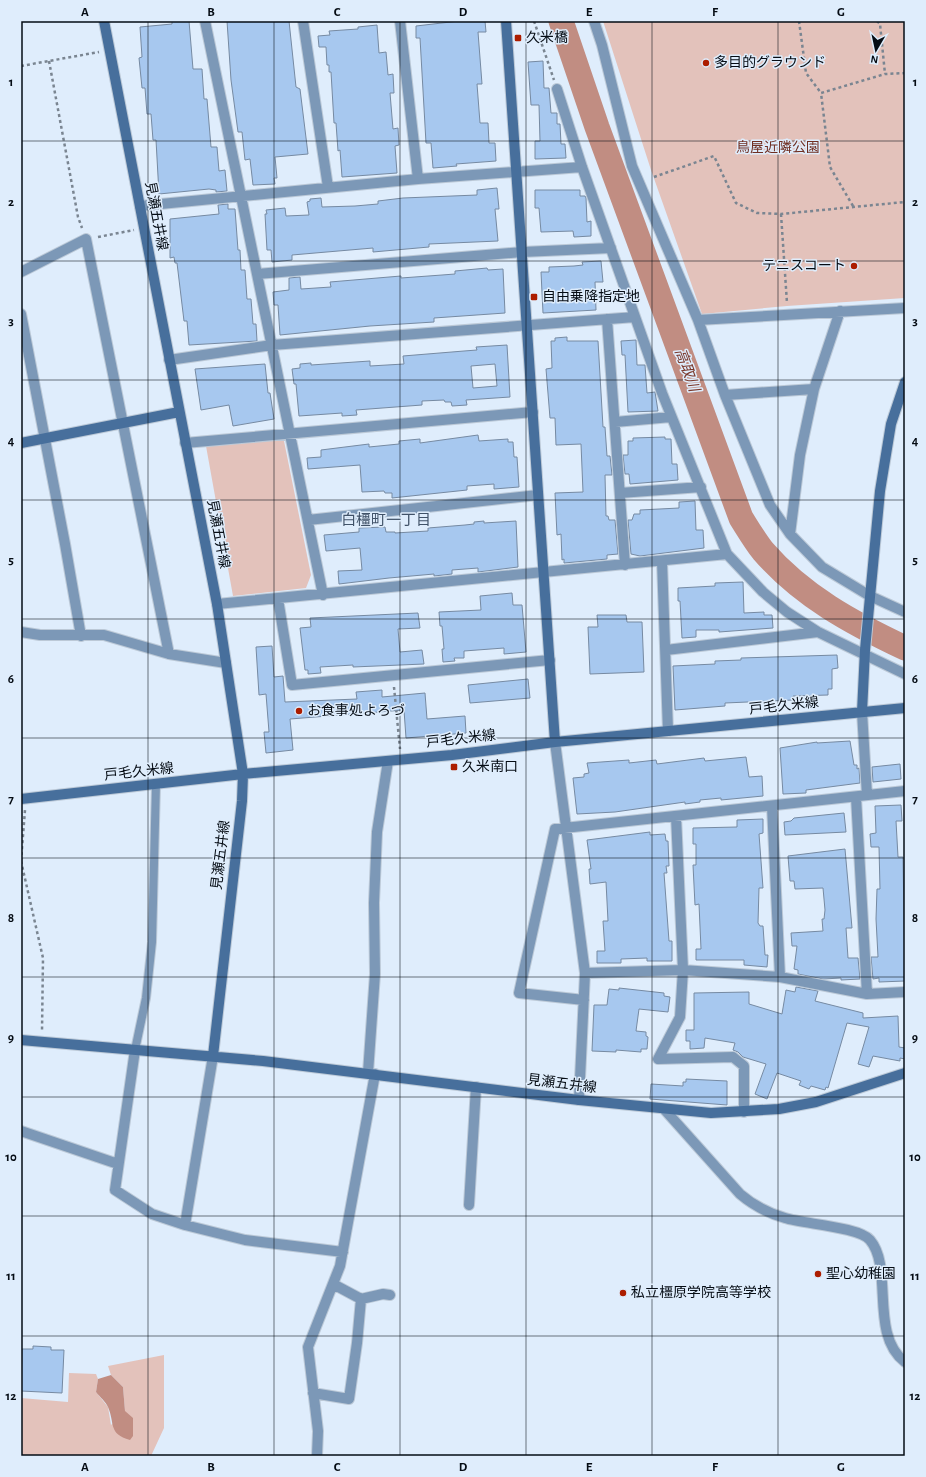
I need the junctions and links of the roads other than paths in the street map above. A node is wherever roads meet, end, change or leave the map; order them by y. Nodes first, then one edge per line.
1 (104, 21) edge
2 (205, 21) edge
3 (303, 21) edge
4 (400, 21) edge
5 (506, 21) edge
6 (594, 21) edge
7 (557, 90) road end
8 (582, 166) junction
9 (516, 171) junction
10 (418, 179) junction
11 (328, 187) junction
12 (241, 197) junction
13 (140, 206) junction
14 (611, 248) junction
15 (522, 252) junction
16 (21, 272) edge
17 (257, 274) junction
18 (905, 308) edge
19 (840, 311) junction
20 (21, 314) edge
21 (635, 317) junction
22 (607, 319) junction
23 (698, 320) junction
24 (527, 326) junction
25 (272, 345) junction
26 (25, 360) edge
27 (169, 360) junction
28 (905, 382) edge
29 (814, 389) junction
30 (725, 395) junction
31 (179, 412) junction
32 (533, 412) junction
33 (671, 417) junction
34 (615, 422) junction
35 (122, 424) junction
36 (290, 432) junction
37 (45, 439) junction
38 (21, 443) edge
39 (185, 443) junction
40 (701, 487) junction
41 (620, 493) junction
42 (538, 495) junction
43 (308, 520) junction
44 (790, 534) junction
45 (727, 554) junction
46 (662, 561) junction
47 (625, 564) junction
48 (544, 573) junction
49 (323, 595) junction
50 (870, 596) junction
51 (278, 599) junction
52 (217, 604) junction
53 (905, 612) edge
54 (21, 632) edge
55 (818, 632) junction
56 (81, 636) junction
57 (666, 650) junction
58 (865, 652) junction
59 (169, 654) junction
60 (550, 660) junction
61 (226, 663) junction
62 (905, 674) edge
63 (905, 708) edge
64 (862, 712) junction
65 (668, 731) junction
66 (555, 742) junction
67 (388, 761) junction
68 (243, 774) junction
69 (156, 784) junction
70 (905, 791) edge
71 (867, 795) junction
72 (856, 797) junction
73 (23, 798) edge
74 (772, 806) junction
75 (676, 816) junction
76 (566, 827) junction
77 (683, 970) junction
78 (585, 972) junction
79 (780, 977) junction
80 (905, 992) edge
81 (867, 994) junction
82 (584, 1000) junction
83 (21, 1040) edge
84 (135, 1050) junction
85 (213, 1056) junction
86 (905, 1073) edge
87 (372, 1074) junction
88 (476, 1087) junction
89 (579, 1100) junction
90 (664, 1109) junction
91 (744, 1112) junction
92 (21, 1131) edge
93 (118, 1164) junction
94 (470, 1205) dead end
95 (184, 1225) junction
96 (343, 1252) junction
97 (333, 1284) junction
98 (390, 1295) dead end
99 (361, 1299) junction
100 (905, 1362) edge
101 (313, 1393) junction
102 (317, 1456) edge

1 - 13 main road, 見瀬五井線
2 - 12 street
3 - 11 street
4 - 10 street
5 - 9 main road
6 - 23 street
7 - 8 street
8 - 9 street
8 - 14 street
9 - 10 street
9 - 15 main road
10 - 11 street
11 - 12 street
12 - 13 street
12 - 17 street
13 - 27 main road, 見瀬五井線
14 - 15 street
14 - 21 street
15 - 17 street
15 - 24 main road
16 - 35 street
17 - 25 street
18 - 19 street
19 - 23 street
19 - 29 street
20 - 26 street
21 - 22 street
21 - 33 street
22 - 24 street
22 - 34 street
23 - 30 street
24 - 25 street
24 - 32 main road
25 - 27 street
25 - 36 street
26 - 37 street
27 - 31 main road, 見瀬五井線
28 - 50 main road
29 - 30 street
29 - 44 street
30 - 44 street
31 - 35 main road
31 - 39 main road, 見瀬五井線
32 - 36 street
32 - 42 main road
33 - 34 street
33 - 40 street
34 - 41 street
35 - 37 main road
35 - 59 street
36 - 39 street
36 - 43 street
37 - 38 main road
37 - 56 street
39 - 52 main road, 見瀬五井線
40 - 41 street
40 - 45 street
41 - 47 street
42 - 43 street
42 - 48 main road
43 - 49 street
44 - 50 street
45 - 46 street
45 - 55 street
46 - 47 street
46 - 57 street
47 - 48 street
48 - 49 street
48 - 60 main road
49 - 51 street
50 - 53 street
50 - 58 main road
51 - 52 street
51 - 60 street
52 - 61 main road, 見瀬五井線
54 - 56 street
55 - 57 street
55 - 58 street
56 - 59 street
57 - 65 street
58 - 62 street
58 - 64 main road
59 - 61 street
60 - 66 main road
61 - 68 main road, 見瀬五井線
63 - 64 main road, 戸毛久米線
64 - 65 main road, 戸毛久米線
64 - 71 street
65 - 66 main road, 戸毛久米線
66 - 67 main road, 戸毛久米線
66 - 76 street
67 - 68 main road, 戸毛久米線
67 - 87 street
68 - 69 main road, 戸毛久米線
68 - 85 main road, 見瀬五井線
69 - 73 main road, 戸毛久米線
69 - 84 lane
70 - 71 street
71 - 72 street
72 - 74 street
72 - 81 street
74 - 75 street
74 - 79 street
75 - 76 street
75 - 77 street
76 - 78 street
76 - 82 street
77 - 78 street
77 - 79 street
77 - 91 street
78 - 82 street
79 - 81 street
80 - 81 street
82 - 89 street
83 - 84 main road, 見瀬五井線
84 - 85 main road, 見瀬五井線
84 - 93 street
85 - 87 main road, 見瀬五井線
85 - 95 street
86 - 91 main road, 見瀬五井線
87 - 88 main road, 見瀬五井線
87 - 96 street
88 - 89 main road, 見瀬五井線
88 - 94 street
89 - 90 main road, 見瀬五井線
90 - 91 main road, 見瀬五井線
90 - 100 street
92 - 93 street
93 - 95 street
95 - 96 street
96 - 97 street
97 - 99 street
97 - 101 street
98 - 99 street
99 - 101 street
101 - 102 street

